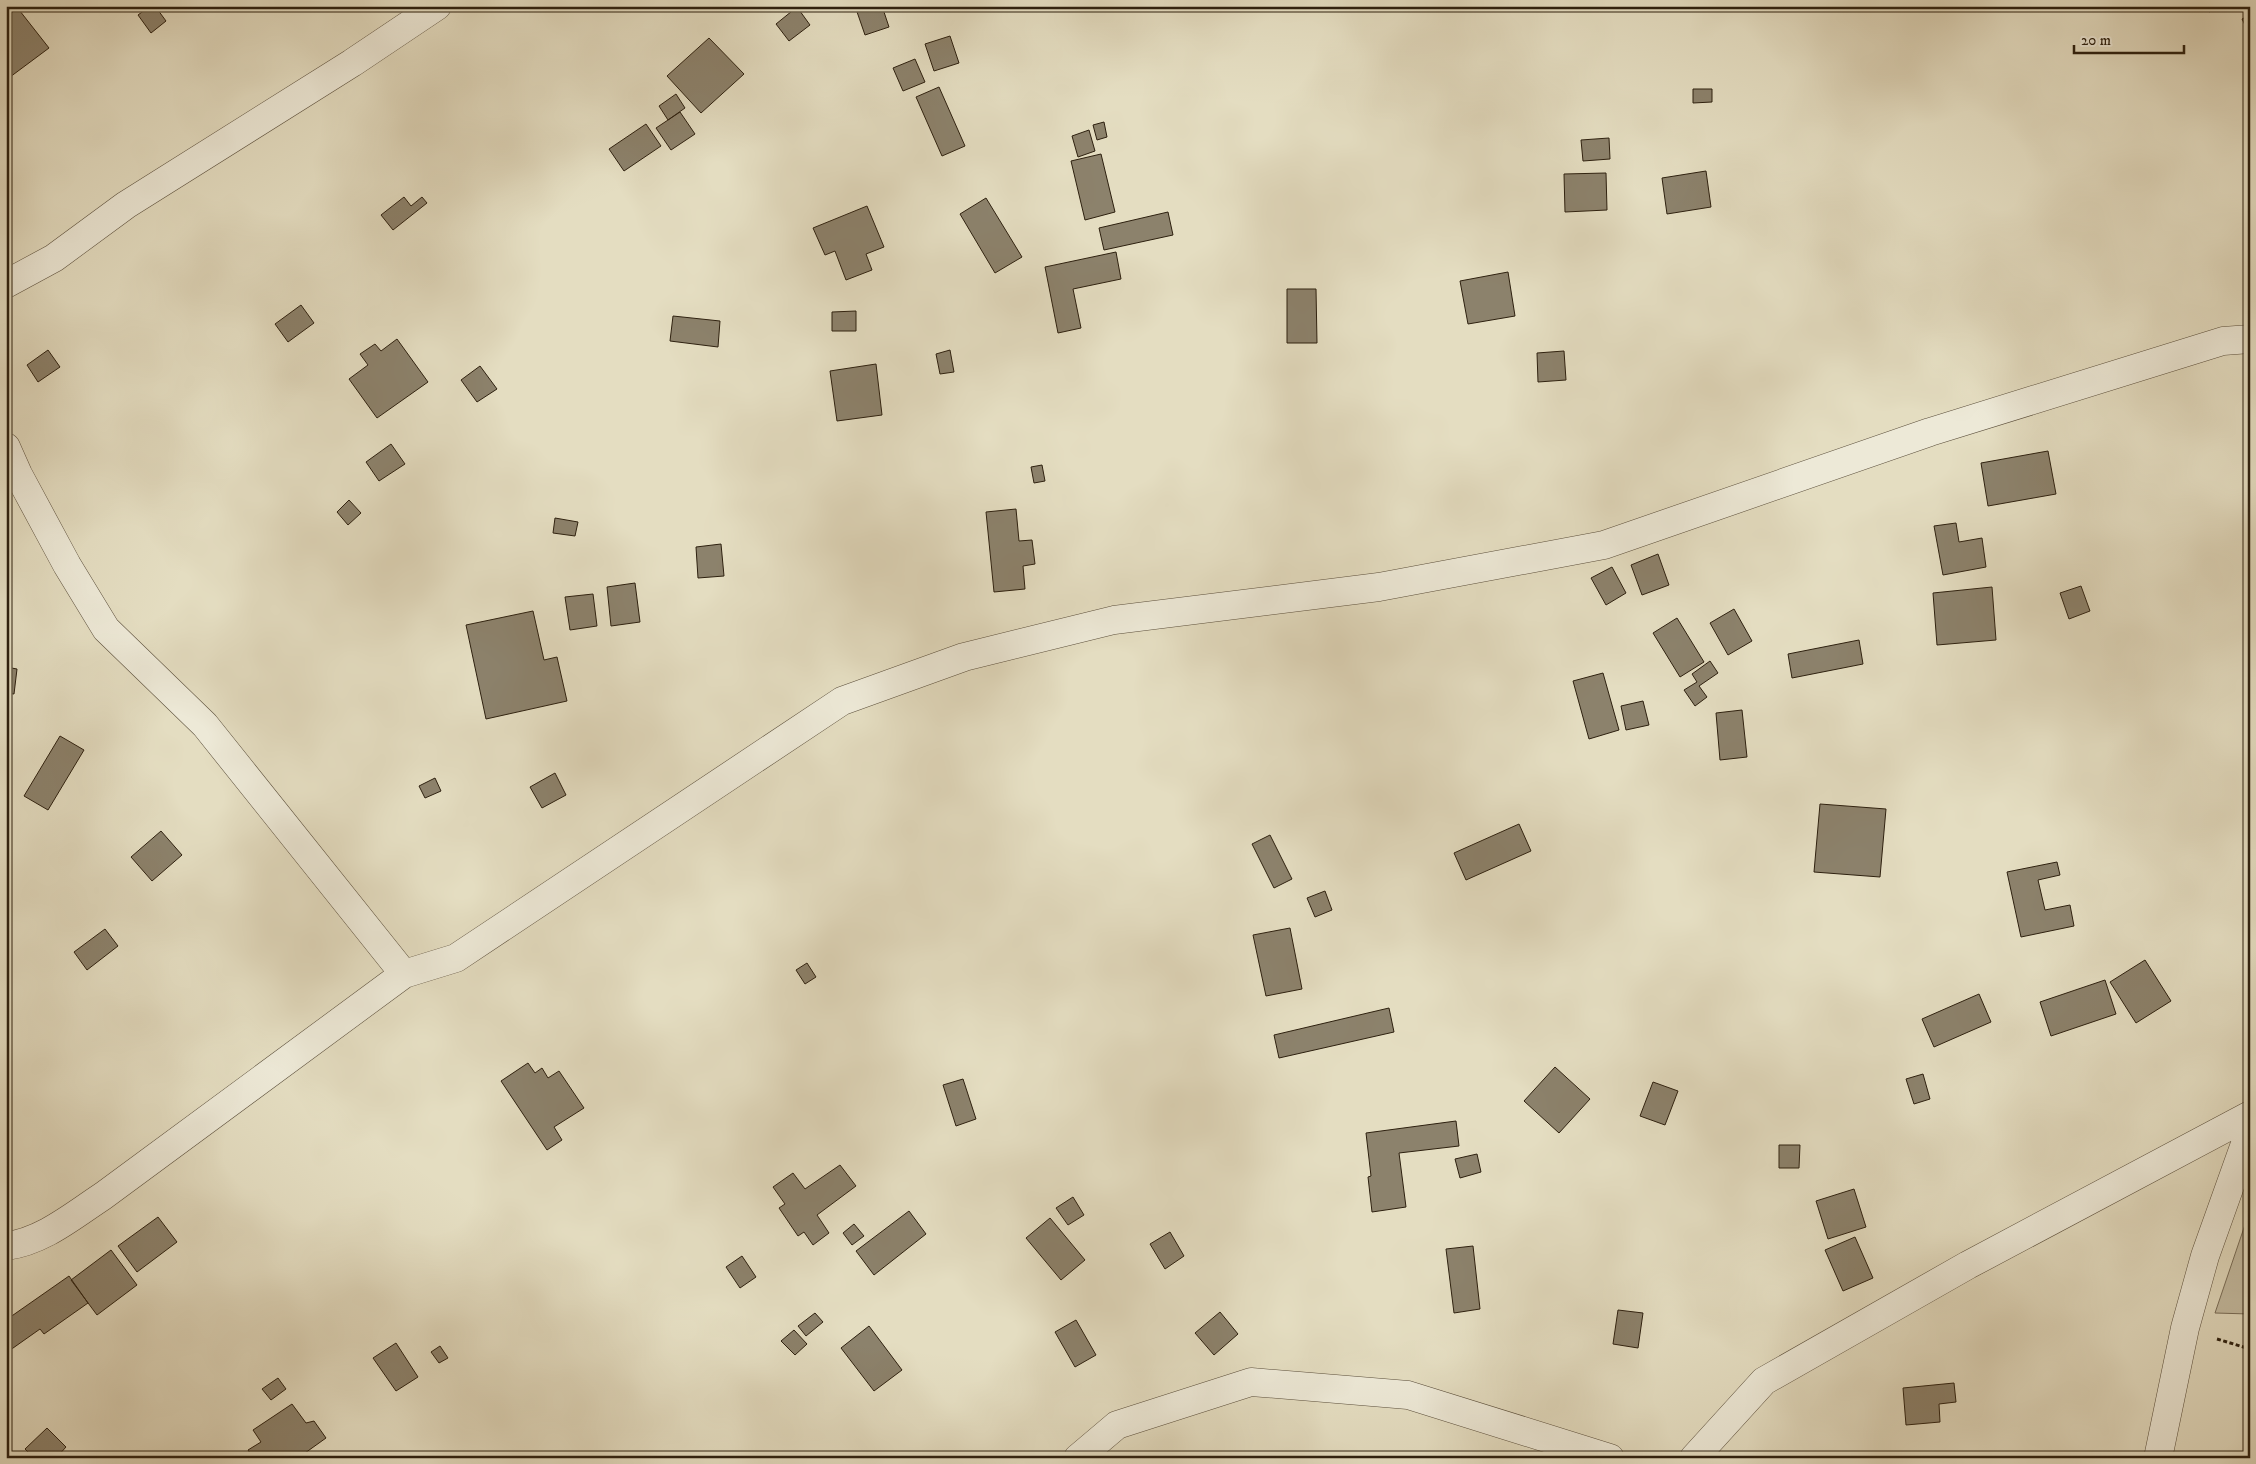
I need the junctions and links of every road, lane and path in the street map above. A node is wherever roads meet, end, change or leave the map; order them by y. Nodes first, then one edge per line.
1 (437, 6) edge
2 (6, 284) edge
3 (2250, 340) edge
4 (6, 447) edge
5 (404, 974) junction
6 (2250, 1115) edge
7 (2250, 1130) edge
8 (6, 1246) edge
9 (1078, 1458) edge
10 (1610, 1458) edge
11 (1694, 1458) edge
12 (2158, 1458) edge

1 - 2 street
3 - 5 street
4 - 5 street
5 - 8 street
6 - 11 street
7 - 12 street
9 - 10 street

